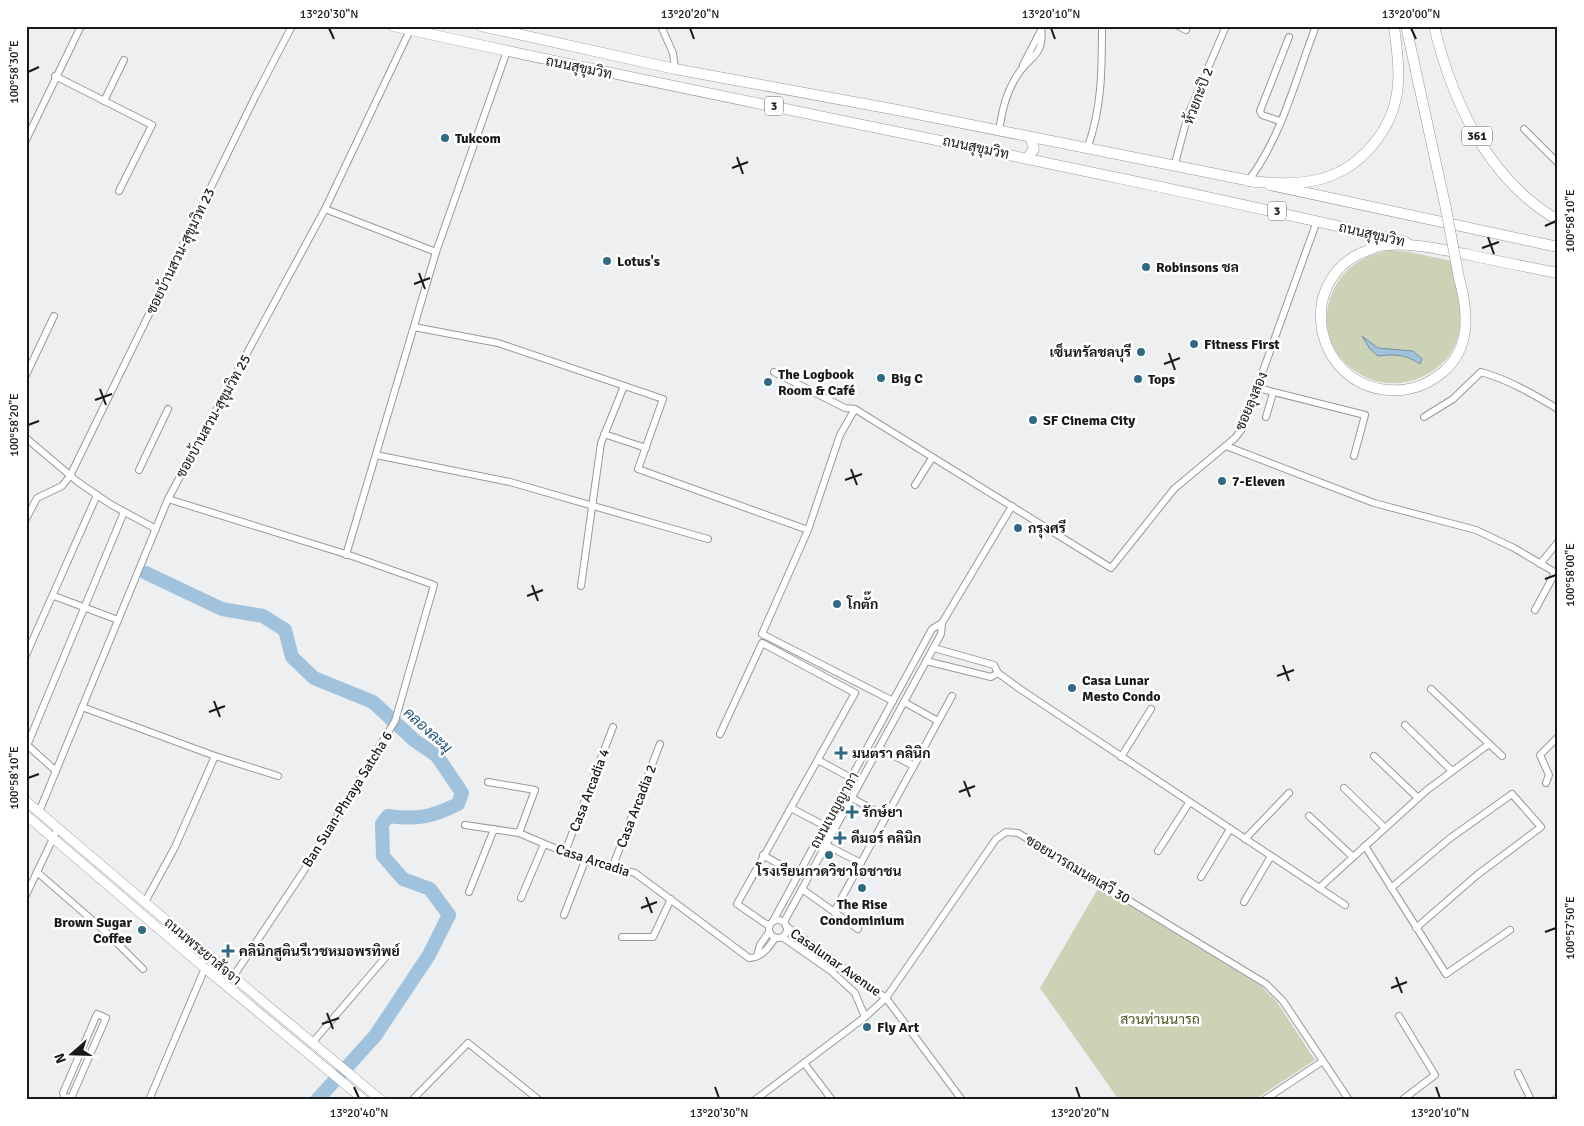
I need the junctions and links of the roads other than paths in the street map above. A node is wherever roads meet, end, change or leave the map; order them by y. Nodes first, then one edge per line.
1 (80, 26) edge
2 (292, 26) edge
3 (393, 26) edge
4 (481, 26) edge
5 (661, 26) edge
6 (1102, 26) edge
7 (1178, 26) edge
8 (1226, 26) edge
9 (1316, 26) edge
10 (1394, 26) edge
11 (1406, 26) edge
12 (1434, 26) edge
13 (1041, 27) edge
14 (410, 30) junction
15 (1186, 30) dead end
16 (1289, 37) dead end
17 (507, 51) junction
18 (124, 60) dead end
19 (675, 69) junction
20 (56, 76) junction
21 (104, 100) junction
22 (1280, 121) junction
23 (1524, 129) dead end
24 (999, 131) junction
25 (1030, 138) junction
26 (26, 140) edge
27 (1088, 149) junction
28 (1027, 158) junction
29 (1558, 162) edge
30 (1174, 167) junction
31 (1248, 181) junction
32 (119, 191) dead end
33 (325, 210) junction
34 (1558, 220) edge
35 (1317, 221) junction
36 (1414, 244) junction
37 (1558, 247) edge
38 (436, 252) junction
39 (1558, 273) edge
40 (54, 316) dead end
41 (414, 327) junction
42 (774, 372) dead end
43 (26, 375) edge
44 (624, 386) junction
45 (1258, 388) junction
46 (1274, 393) junction
47 (855, 408) junction
48 (168, 409) dead end
49 (1558, 409) edge
50 (1266, 417) dead end
51 (1424, 417) dead end
52 (604, 434) junction
53 (26, 438) edge
54 (1226, 446) junction
55 (646, 448) junction
56 (376, 455) junction
57 (1354, 456) dead end
58 (932, 458) junction
59 (139, 470) dead end
60 (70, 476) junction
61 (915, 485) dead end
62 (97, 495) junction
63 (168, 499) junction
64 (592, 506) junction
65 (1012, 506) junction
66 (124, 512) junction
67 (26, 520) edge
68 (156, 529) junction
69 (808, 530) junction
70 (708, 539) dead end
71 (1558, 542) edge
72 (346, 555) junction
73 (1540, 564) junction
74 (1557, 574) edge
75 (581, 586) dead end
76 (54, 596) junction
77 (86, 608) junction
78 (1535, 610) dead end
79 (118, 620) junction
80 (942, 623) junction
81 (934, 648) junction
82 (26, 656) edge
83 (926, 660) junction
84 (998, 674) junction
85 (1431, 690) dead end
86 (952, 696) dead end
87 (893, 701) junction
88 (904, 702) junction
89 (82, 707) junction
90 (1151, 709) dead end
91 (885, 715) junction
92 (894, 720) junction
93 (938, 721) junction
94 (1405, 725) dead end
95 (613, 727) dead end
96 (720, 734) dead end
97 (1557, 738) edge
98 (660, 744) dead end
99 (1489, 744) junction
100 (27, 746) edge
101 (879, 748) junction
102 (215, 756) junction
103 (1374, 756) dead end
104 (1502, 756) dead end
105 (1121, 757) junction
106 (818, 760) junction
107 (914, 766) junction
108 (56, 771) junction
109 (1452, 771) junction
110 (278, 776) dead end
111 (851, 778) junction
112 (488, 782) dead end
113 (1546, 783) dead end
114 (1344, 788) dead end
115 (1289, 793) dead end
116 (852, 798) junction
117 (1418, 798) junction
118 (26, 800) edge
119 (1189, 802) junction
120 (791, 808) junction
121 (39, 812) junction
122 (833, 812) junction
123 (26, 815) edge
124 (1309, 816) dead end
125 (842, 817) junction
126 (886, 818) junction
127 (465, 825) dead end
128 (825, 826) junction
129 (58, 828) junction
130 (1385, 828) junction
131 (494, 829) junction
132 (1230, 829) junction
133 (519, 833) junction
134 (54, 838) junction
135 (1245, 840) junction
136 (544, 844) junction
137 (826, 845) junction
138 (1365, 846) junction
139 (1158, 851) dead end
140 (565, 852) junction
141 (763, 855) junction
142 (1271, 856) junction
143 (1352, 857) junction
144 (585, 861) junction
145 (861, 863) junction
146 (612, 868) junction
147 (37, 872) junction
148 (798, 875) junction
149 (1201, 877) dead end
150 (1319, 888) junction
151 (1391, 888) junction
152 (802, 889) junction
153 (469, 892) dead end
154 (26, 895) edge
155 (521, 898) dead end
156 (671, 899) junction
157 (144, 902) junction
158 (1244, 902) dead end
159 (1346, 905) dead end
160 (834, 912) junction
161 (564, 915) dead end
162 (785, 924) junction
163 (770, 927) junction
164 (1416, 928) junction
165 (858, 929) dead end
166 (1510, 930) dead end
167 (179, 932) junction
168 (622, 937) dead end
169 (779, 937) junction
170 (173, 941) junction
171 (390, 952) dead end
172 (757, 956) junction
173 (838, 962) junction
174 (205, 968) junction
175 (143, 969) dead end
176 (831, 971) junction
177 (233, 977) junction
178 (886, 998) junction
179 (1399, 1016) dead end
180 (865, 1017) junction
181 (312, 1043) junction
182 (1323, 1061) junction
183 (804, 1063) junction
184 (76, 1064) junction
185 (84, 1067) junction
186 (1518, 1073) dead end
187 (1412, 1092) junction
188 (1558, 1098) edge
189 (66, 1099) edge
190 (149, 1100) edge
191 (364, 1100) edge
192 (381, 1100) edge
193 (412, 1100) edge
194 (539, 1100) edge
195 (755, 1100) edge
196 (832, 1100) edge
197 (962, 1100) edge
198 (1264, 1100) edge
199 (1349, 1100) edge
200 (1402, 1100) edge
201 (1417, 1100) edge
202 (1531, 1100) edge
203 (1554, 1100) edge

1 - 20 street
2 - 60 street, ซอยบ้านสวน-สุขุมวิท 23
3 - 14 main road, ถนนสุขุมวิท / 3
4 - 19 main road, ถนนสุขุมวิท / 3
5 - 19 street
6 - 27 street
7 - 15 street
8 - 30 street, ห้วยกะปิ 2
9 - 22 street
10 - 31 main road
11 - 36 main road, bridge
12 - 34 main road, 361
13 - 24 street
14 - 17 main road, ถนนสุขุมวิท / 3
14 - 33 street, ซอยบ้านสวน-สุขุมวิท 25
16 - 22 street
17 - 28 main road, ถนนสุขุมวิท / 3
17 - 38 street
18 - 21 street
19 - 24 main road, ถนนสุขุมวิท / 3
20 - 21 street
20 - 26 street
21 - 32 street
22 - 31 street
23 - 29 street
24 - 25 main road, ถนนสุขุมวิท / 3
25 - 27 main road, ถนนสุขุมวิท / 3
25 - 28 main road
27 - 30 main road, ถนนสุขุมวิท / 3
28 - 35 main road, ถนนสุขุมวิท / 3
30 - 31 main road, ถนนสุขุมวิท / 3
31 - 37 main road, ถนนสุขุมวิท / 3
33 - 38 street
33 - 63 street, ซอยบ้านสวน-สุขุมวิท 25
35 - 36 main road, ถนนสุขุมวิท / 3
35 - 45 street, ซอยลุงสอง
36 - 39 main road, ถนนสุขุมวิท / 3
38 - 41 street
40 - 43 street
41 - 44 street
41 - 56 street
42 - 47 street
44 - 52 street
44 - 55 street
45 - 46 street
45 - 54 street, ซอยลุงสอง
46 - 50 street
46 - 57 street
47 - 58 street
47 - 69 street
48 - 59 street
49 - 51 street
52 - 55 street
52 - 64 street
53 - 60 street
54 - 65 street, ซอยลุงสอง
54 - 73 street
55 - 69 street
56 - 64 street
56 - 72 street
58 - 61 street
58 - 65 street
60 - 62 street
60 - 67 street
62 - 66 street
62 - 76 street
63 - 68 street, ซอยบ้านสวน-สุขุมวิท 25
63 - 72 street, Ban Suan-Phraya Satcha 6
64 - 70 street
64 - 75 street
65 - 80 street, ถนนเบญญาภา
66 - 68 street
66 - 77 street
68 - 79 street, ซอยบ้านสวน-สุขุมวิท 25
69 - 87 street
71 - 73 street
72 - 177 street, Ban Suan-Phraya Satcha 6
73 - 74 street
74 - 78 street
76 - 77 street
76 - 82 street
77 - 79 street
77 - 100 street
79 - 89 street, ซอยบ้านสวน-สุขุมวิท 25
80 - 81 street, ถนนเบญญาภา
80 - 87 street, ถนนเบญญาภา
81 - 83 street, ถนนเบญญาภา
81 - 84 street
83 - 84 street
83 - 88 street, ถนนเบญญาภา
84 - 105 street
85 - 99 street
86 - 93 street
87 - 91 street, ถนนเบญญาภา
88 - 92 street, ถนนเบญญาภา
88 - 93 street
89 - 102 street
89 - 108 street, ซอยบ้านสวน-สุขุมวิท 25
90 - 105 street
91 - 92 street
91 - 111 street, ถนนเบญญาภา
92 - 101 street, ถนนเบญญาภา
93 - 107 street
94 - 109 street
95 - 140 street, Casa Arcadia 4
96 - 106 street
97 - 113 street
98 - 146 street, Casa Arcadia 2
99 - 104 street
99 - 109 street
100 - 108 street
101 - 107 street
101 - 116 street, ถนนเบญญาภา
102 - 110 street
102 - 157 street
103 - 117 street
105 - 119 street
106 - 111 street
106 - 120 street
107 - 126 street
108 - 121 street, ซอยบ้านสวน-สุขุมวิท 25
109 - 117 street
111 - 122 street, ถนนเบญญาภา
112 - 133 street
114 - 130 street
115 - 135 street
116 - 125 street, ถนนเบญญาภา
116 - 126 street
117 - 130 street
118 - 121 main road, ถนนพระยาสัจจา
119 - 132 street
119 - 139 street
120 - 128 street
120 - 141 street
121 - 129 main road, ถนนพระยาสัจจา
122 - 125 street
122 - 128 street, ถนนเบญญาภา
123 - 134 main road, ถนนพระยาสัจจา
124 - 143 street
125 - 137 street, ถนนเบญญาภา
126 - 145 street
127 - 131 street, Casa Arcadia
128 - 148 street, ถนนเบญญาภา
129 - 134 street
129 - 157 main road, ถนนพระยาสัจจา
130 - 138 street
131 - 133 street, Casa Arcadia
131 - 153 street
132 - 135 street
132 - 149 street
133 - 136 street, Casa Arcadia
134 - 147 street
134 - 170 main road, ถนนพระยาสัจจา
135 - 142 street
136 - 140 street, Casa Arcadia
136 - 155 street
137 - 145 street
137 - 152 street, ถนนเบญญาภา
138 - 143 street
138 - 151 street
140 - 144 street, Casa Arcadia
141 - 148 street
141 - 163 street, Casalunar Avenue
142 - 150 street
142 - 158 street
143 - 150 street
144 - 146 street, Casa Arcadia
144 - 161 street
145 - 160 street
146 - 156 street, Casa Arcadia
147 - 154 street
147 - 175 street
148 - 163 street, ถนนเบญญาภา
150 - 159 street
151 - 164 street
151 - 164 street
152 - 160 street
152 - 162 street, ถนนเบญญาภา
156 - 168 street
156 - 172 street, Casa Arcadia
157 - 167 main road, ถนนพระยาสัจจา
160 - 165 street
162 - 163 street
162 - 169 street, ถนนเบญญาภา
162 - 173 street, Casalunar Avenue
163 - 169 street, Casalunar Avenue
163 - 172 street, ถนนเบญญาภา
164 - 166 street
167 - 170 main road
167 - 177 main road, ถนนพระยาสัจจา
169 - 172 street
169 - 176 street, Casalunar Avenue
170 - 174 main road, ถนนพระยาสัจจา
171 - 181 street
173 - 176 street
173 - 178 street, Casalunar Avenue
174 - 190 street
174 - 191 main road, ถนนพระยาสัจจา
176 - 180 street, Casalunar Avenue
177 - 181 main road, ถนนพระยาสัจจา
178 - 180 street, ซอยนารถมนตเสวี 30
178 - 182 street, ซอยนารถมนตเสวี 30
178 - 197 street, Casalunar Avenue
179 - 187 street
180 - 183 street, ซอยนารถมนตเสวี 30
181 - 192 main road, ถนนพระยาสัจจา
182 - 198 street
182 - 199 street, ซอยนารถมนตเสวี 30
183 - 195 street, ซอยนารถมนตเสวี 30
183 - 196 street
184 - 185 street
184 - 185 street
184 - 189 street
185 - 189 street
186 - 202 street
187 - 200 street
187 - 201 street
188 - 203 street
193 - 194 street

